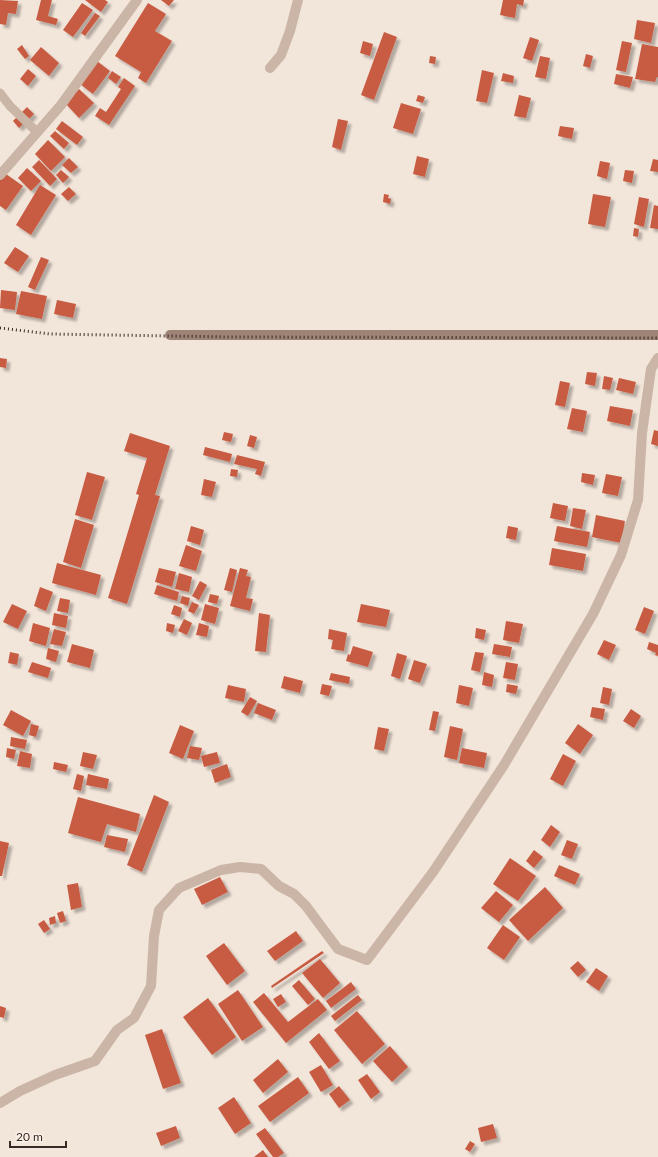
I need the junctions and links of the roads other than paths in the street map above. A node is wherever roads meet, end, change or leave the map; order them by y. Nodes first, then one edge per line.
1 (137, 0) edge
2 (298, 0) edge
3 (270, 68) dead end
4 (0, 93) edge
5 (37, 132) junction
6 (0, 175) edge
7 (658, 335) edge
8 (170, 336) dead end
9 (658, 358) edge
10 (0, 1103) edge

1 - 5 street
2 - 3 street
4 - 5 lane
5 - 6 street
7 - 8 main road
9 - 10 street

